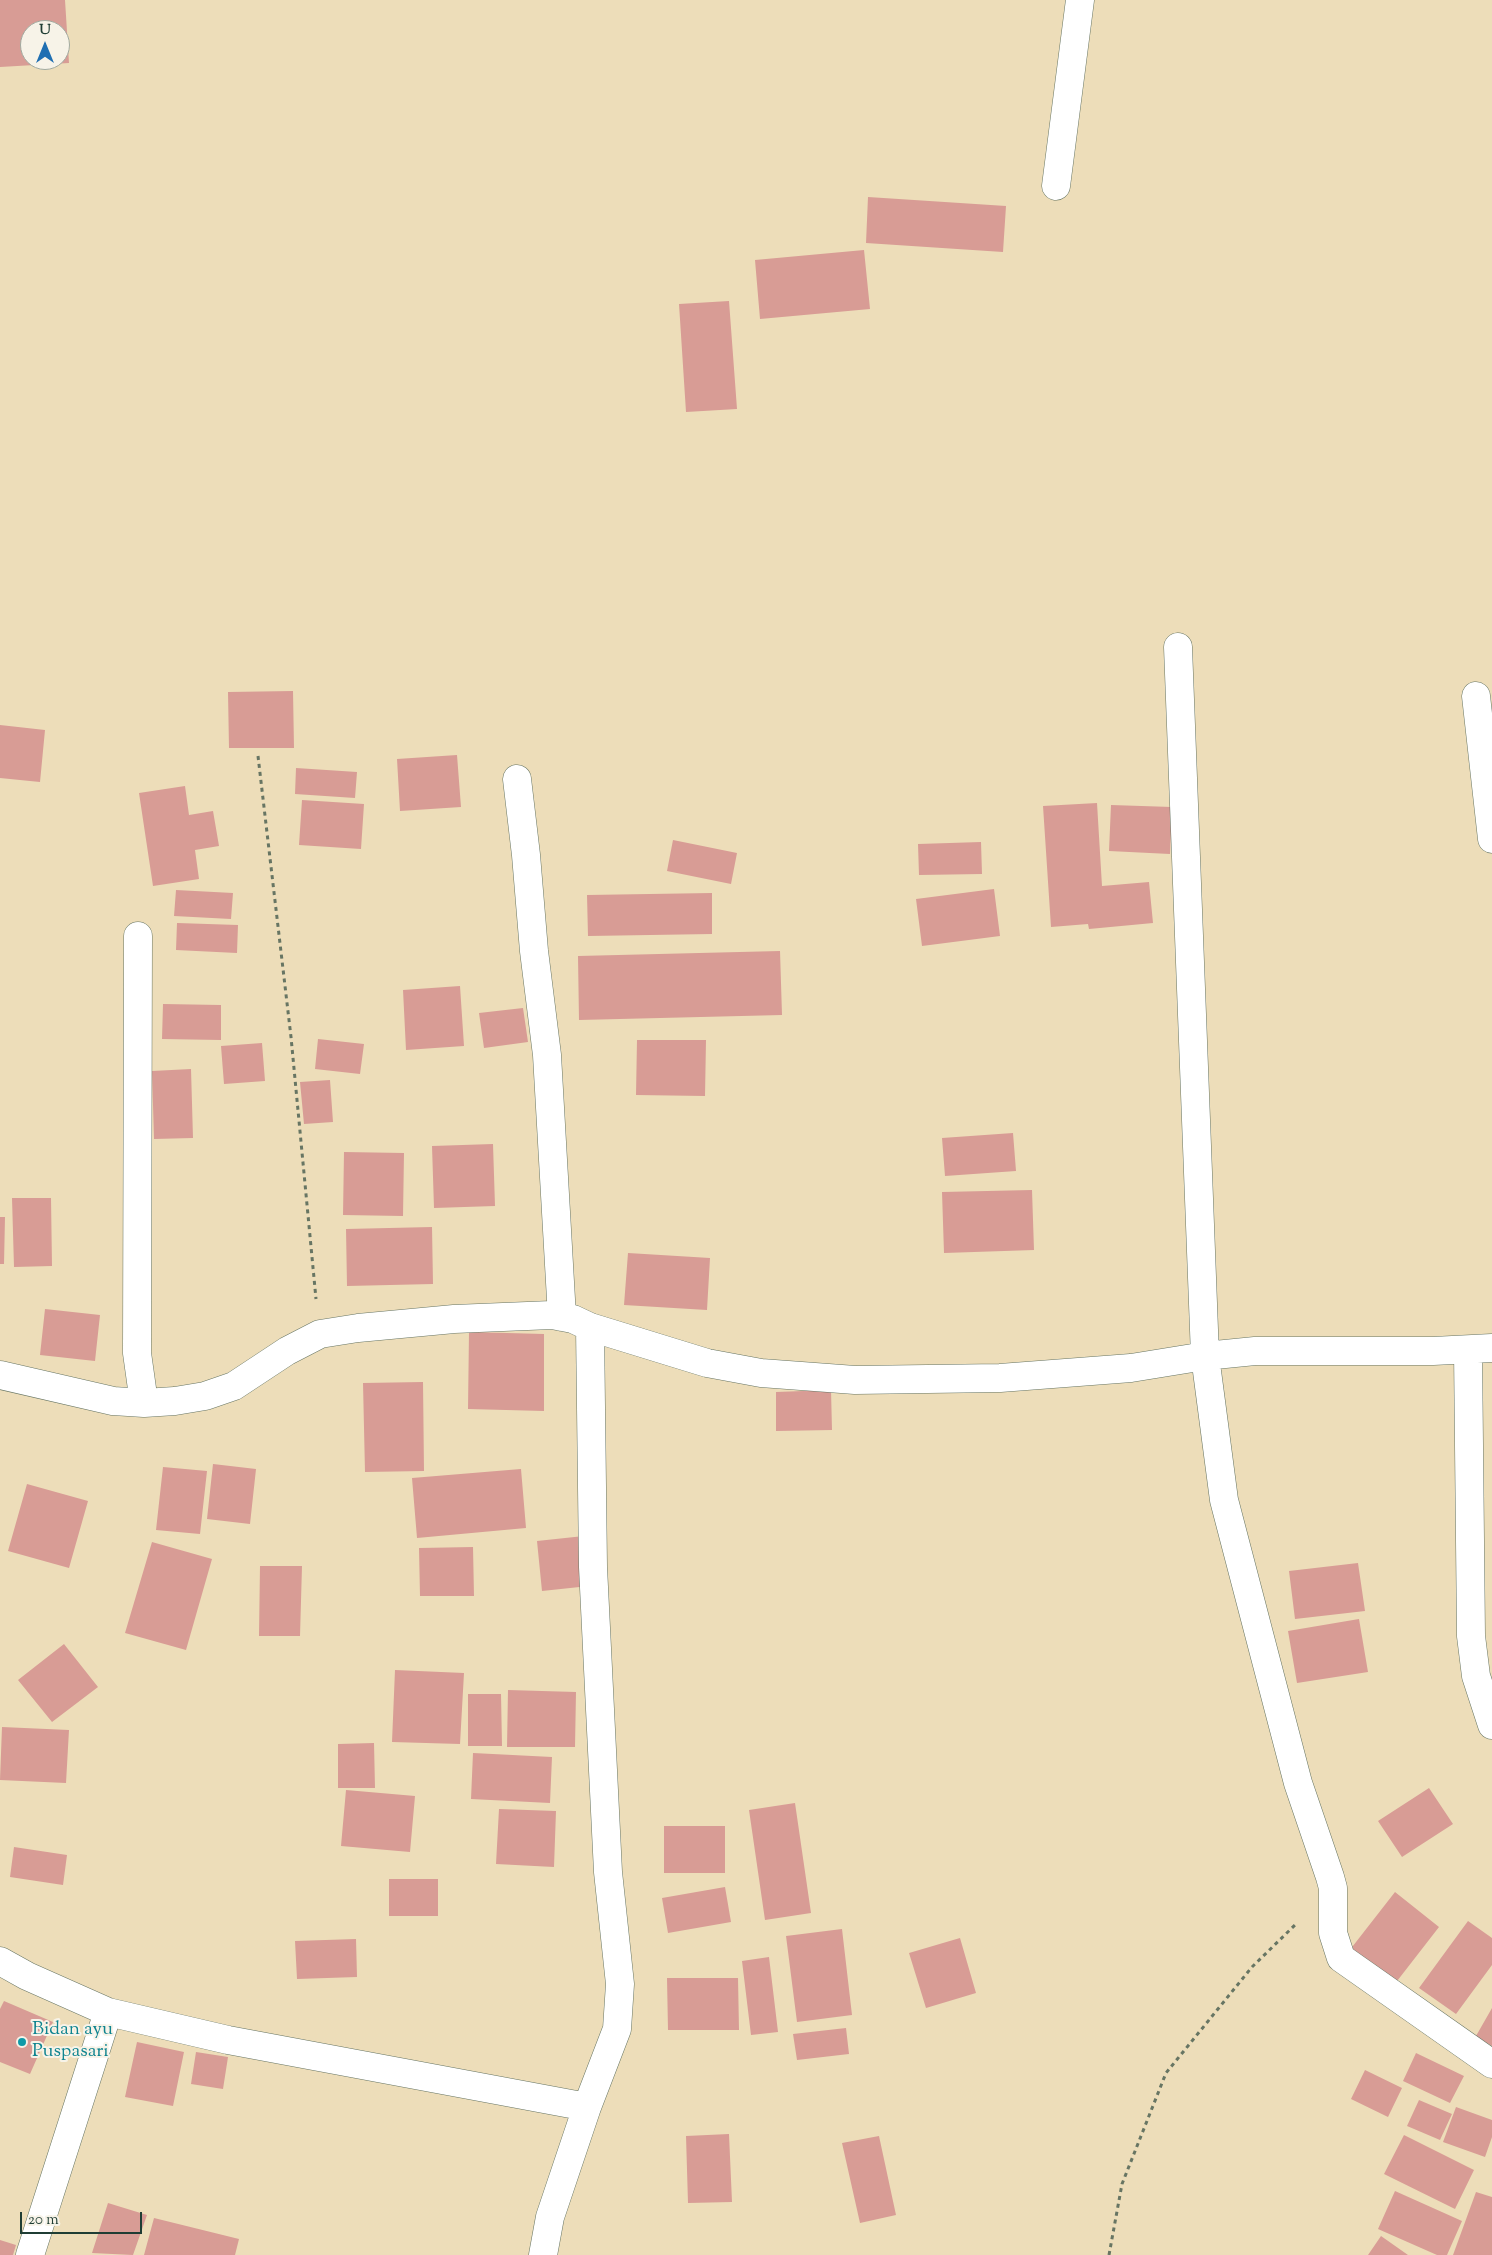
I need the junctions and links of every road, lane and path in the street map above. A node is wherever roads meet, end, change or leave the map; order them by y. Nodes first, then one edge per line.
1 (1080, 0) edge
2 (1056, 186) dead end
3 (1178, 647) dead end
4 (1476, 696) dead end
5 (258, 756) dead end
6 (517, 779) dead end
7 (1492, 839) edge
8 (138, 936) dead end
9 (562, 1317) junction
10 (590, 1327) junction
11 (320, 1334) junction
12 (1480, 1349) edge
13 (1205, 1356) junction
14 (0, 1374) edge
15 (144, 1403) junction
16 (1492, 1725) edge
17 (1332, 1888) junction
18 (0, 1961) edge
19 (108, 2012) junction
20 (1492, 2064) edge
21 (587, 2107) junction
22 (30, 2255) edge
23 (544, 2255) edge
24 (1109, 2255) edge

1 - 2 street
3 - 13 street
4 - 7 street
5 - 11 path
6 - 9 street
8 - 15 street
9 - 10 street
9 - 11 street
10 - 13 street
10 - 21 street
11 - 15 street
12 - 13 street
12 - 16 street
13 - 17 street
14 - 15 street
17 - 20 street
17 - 24 path
18 - 19 street
19 - 21 street
19 - 22 street
21 - 23 street

